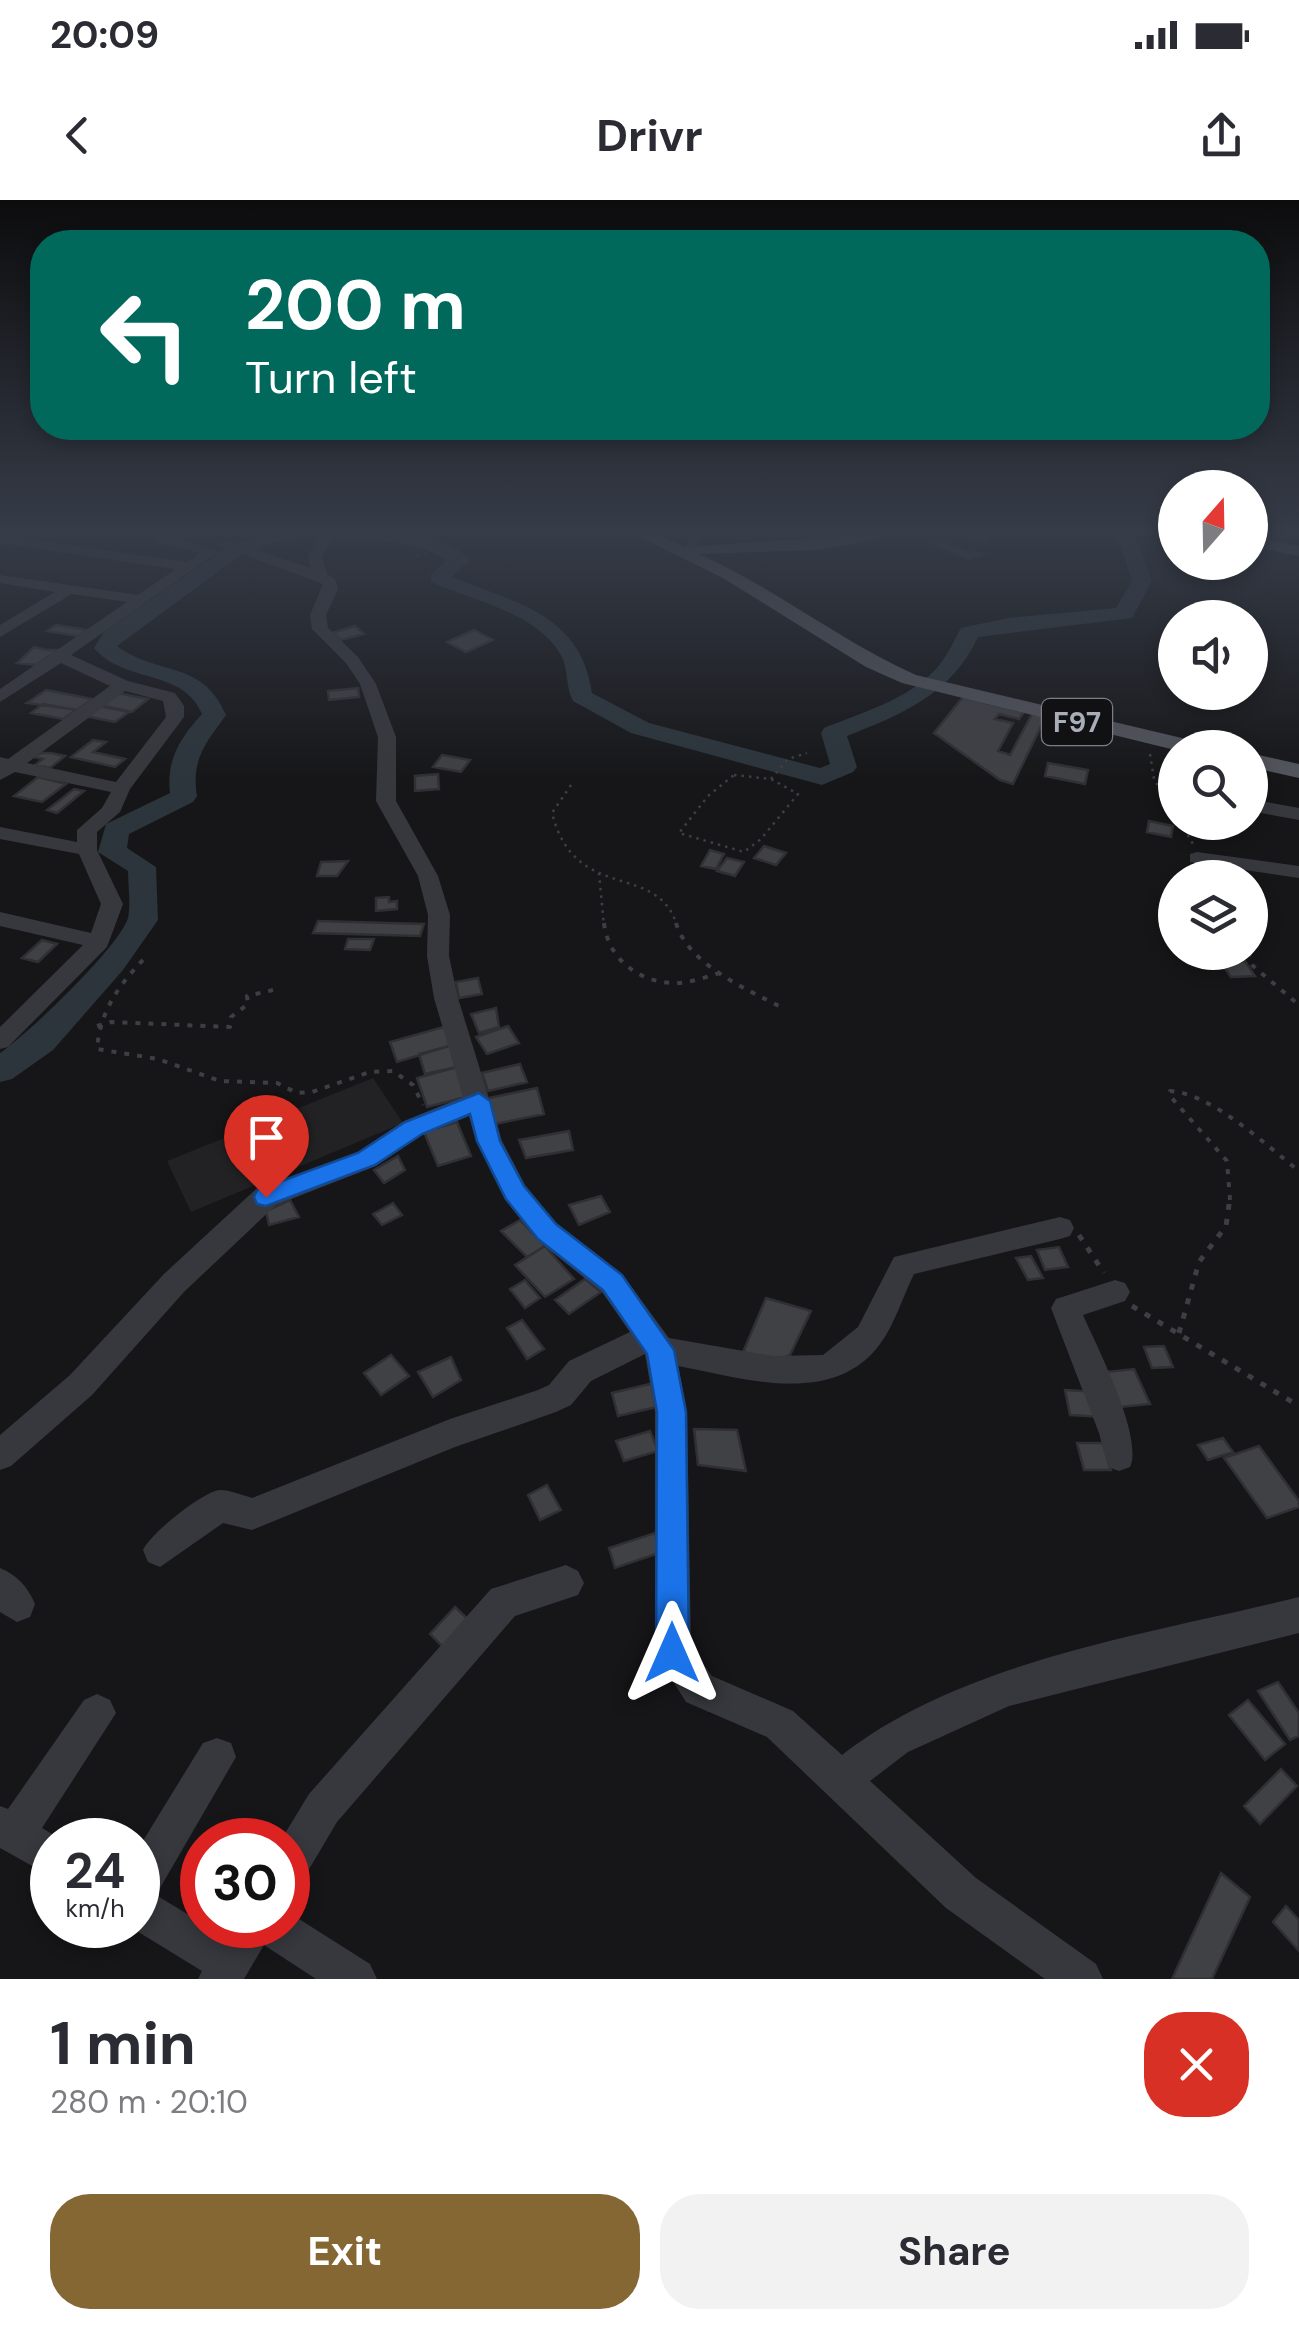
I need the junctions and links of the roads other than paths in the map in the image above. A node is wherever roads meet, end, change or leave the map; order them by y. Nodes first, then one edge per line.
1 (19, 616) edge
2 (119, 616) edge
3 (318, 616) edge
4 (797, 616) edge
5 (25, 617) joint
6 (0, 632) edge
7 (60, 656) junction
8 (122, 685) junction
9 (0, 697) edge
10 (1158, 739) edge
11 (1268, 764) edge
12 (4, 768) edge
13 (1299, 770) edge
14 (122, 789) junction
15 (1268, 808) edge
16 (1299, 814) edge
17 (0, 832) edge
18 (87, 850) junction
19 (1197, 858) dead end
20 (1299, 872) edge
21 (0, 919) edge
22 (99, 942) junction
23 (11, 1018) edge
24 (0, 1041) edge
25 (479, 1101) junction
26 (1060, 1228) road end
27 (1115, 1292) road end
28 (655, 1344) junction
29 (0, 1455) edge
30 (1119, 1456) dead end
31 (160, 1550) dead end
32 (566, 1583) dead end
33 (1299, 1615) edge
34 (97, 1714) dead end
35 (217, 1757) dead end
36 (841, 1780) junction
37 (7, 1830) edge
38 (310, 1830) edge
39 (30, 1844) edge
40 (160, 1850) edge
41 (160, 1924) edge
42 (238, 1948) edge
43 (306, 1948) edge
44 (225, 1971) edge
45 (355, 1979) edge
46 (1080, 1979) edge

1 - 5 street
2 - 7 street
3 - 25 street
4 - 10 main road, F97
5 - 6 street
7 - 8 street
7 - 9 street
8 - 12 street
8 - 14 street
11 - 13 main road
12 - 14 street
14 - 18 street
15 - 16 street
17 - 18 street
18 - 22 street
19 - 20 street
21 - 22 street
22 - 23 street
23 - 24 street
25 - 28 street
25 - 29 street
26 - 28 street
27 - 30 street
28 - 31 street
28 - 36 street
32 - 38 street
33 - 36 street
34 - 37 street
35 - 40 street
36 - 46 street
37 - 39 street
41 - 44 street
42 - 44 street
43 - 45 street

